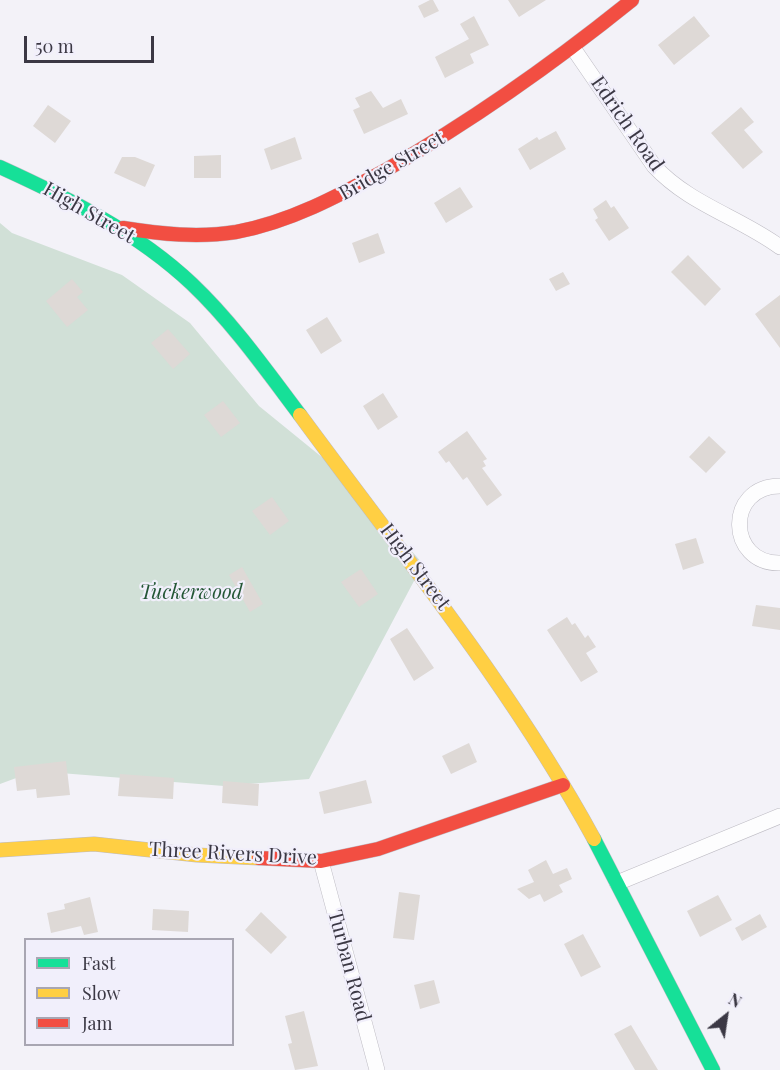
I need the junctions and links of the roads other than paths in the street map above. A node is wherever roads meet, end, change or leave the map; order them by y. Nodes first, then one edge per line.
1 (632, 0) edge
2 (573, 48) junction
3 (0, 167) edge
4 (114, 226) junction
5 (780, 247) edge
6 (780, 486) edge
7 (780, 563) edge
8 (563, 785) junction
9 (780, 816) edge
10 (0, 850) edge
11 (321, 861) junction
12 (617, 883) junction
13 (377, 1070) edge
14 (713, 1070) edge

1 - 2 street, Bridge Street
2 - 4 street, Bridge Street
2 - 5 street, Edrich Road
3 - 4 street, High Street
4 - 8 street, High Street
6 - 7 street
8 - 11 street, Three Rivers Drive
8 - 12 street, High Street
9 - 12 street
10 - 11 street, Three Rivers Drive
11 - 13 street, Turban Road
12 - 14 street, High Street

